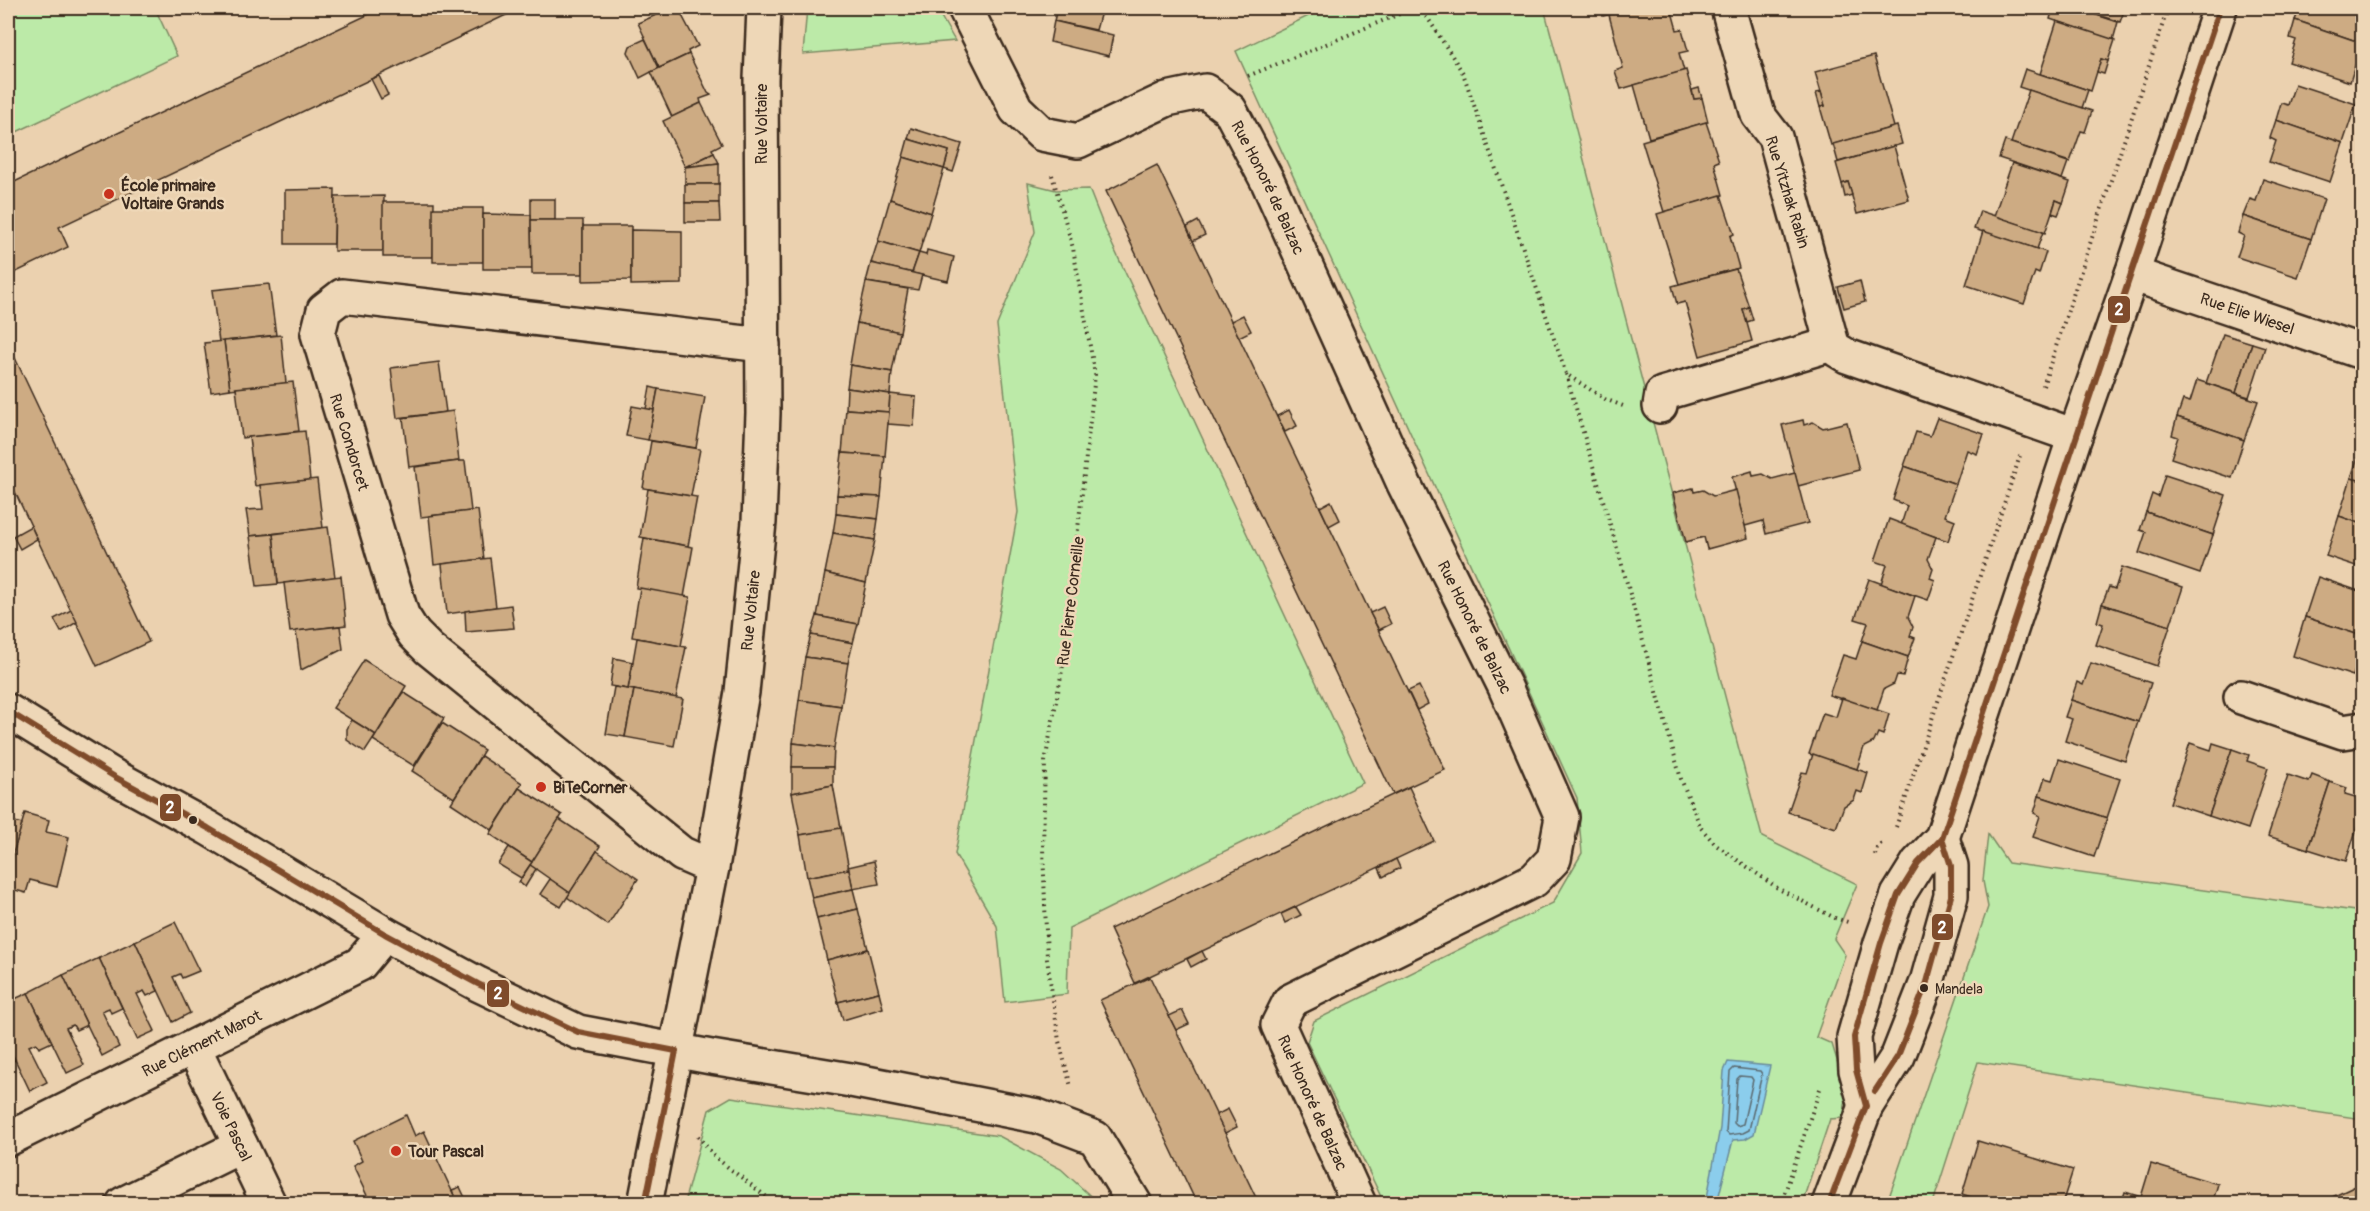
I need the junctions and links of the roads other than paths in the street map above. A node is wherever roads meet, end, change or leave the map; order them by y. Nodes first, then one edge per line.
1 (764, 8) edge
2 (965, 8) edge
3 (1728, 8) edge
4 (2220, 8) edge
5 (2132, 274) junction
6 (1832, 344) junction
7 (763, 345) junction
8 (2362, 352) edge
9 (1660, 406) road end
10 (2075, 436) junction
11 (2241, 697) dead end
12 (8, 711) edge
13 (2362, 729) edge
14 (1942, 838) junction
15 (712, 867) junction
16 (385, 934) junction
17 (194, 1048) junction
18 (676, 1051) junction
19 (1866, 1106) junction
20 (8, 1139) edge
21 (241, 1146) junction
22 (123, 1203) edge
23 (268, 1203) edge
24 (645, 1203) edge
25 (1134, 1203) edge
26 (1359, 1203) edge
27 (1829, 1203) edge

1 - 7 street, Rue Voltaire
2 - 26 street, Rue Honoré de Balzac
3 - 6 street, Rue Yitzhak Rabin
4 - 5 street
5 - 8 street, Rue Elie Wiesel
5 - 10 street
6 - 9 street
6 - 10 street
7 - 15 street, Rue Voltaire
7 - 15 street, Rue Condorcet
10 - 14 street
11 - 13 street
12 - 16 street
14 - 19 street
14 - 19 street
15 - 18 street, Rue Voltaire
16 - 17 street, Rue Clément Marot
16 - 18 street
17 - 20 street, Rue Clément Marot
17 - 21 street, Voie Pascal
18 - 24 street, Rue Voltaire
18 - 25 street
19 - 27 street
21 - 22 street
21 - 23 street, Voie Pascal

